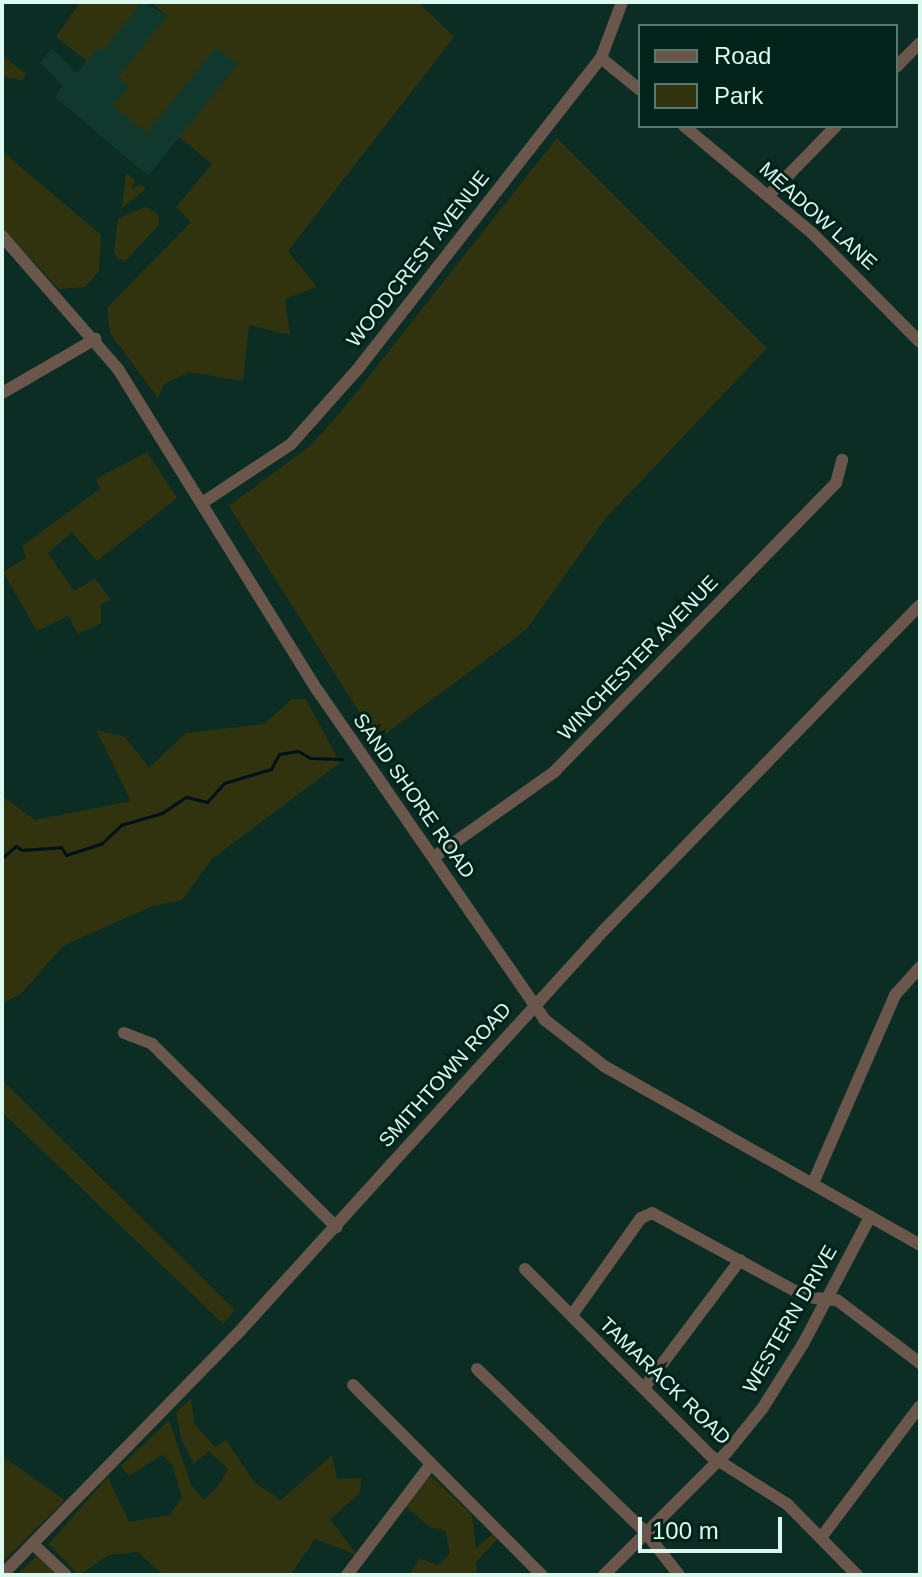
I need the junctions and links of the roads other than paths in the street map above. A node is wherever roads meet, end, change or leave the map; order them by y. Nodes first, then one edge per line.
1 (622, 2) edge
2 (920, 43) edge
3 (601, 58) junction
4 (898, 65) edge
5 (638, 88) edge
6 (686, 128) edge
7 (834, 128) edge
8 (768, 196) junction
9 (2, 236) edge
10 (95, 339) junction
11 (920, 342) edge
12 (2, 393) edge
13 (842, 460) dead end
14 (202, 503) junction
15 (920, 605) edge
16 (434, 857) junction
17 (920, 967) edge
18 (534, 1006) junction
19 (124, 1033) dead end
20 (813, 1183) junction
21 (870, 1217) junction
22 (336, 1227) junction
23 (920, 1245) edge
24 (740, 1260) junction
25 (525, 1269) dead end
26 (828, 1300) junction
27 (572, 1315) junction
28 (920, 1363) edge
29 (477, 1369) dead end
30 (353, 1385) dead end
31 (644, 1388) junction
32 (920, 1406) edge
33 (718, 1461) junction
34 (431, 1464) junction
35 (646, 1533) junction
36 (823, 1535) junction
37 (33, 1544) junction
38 (2, 1575) edge
39 (66, 1575) edge
40 (347, 1575) edge
41 (542, 1575) edge
42 (604, 1575) edge
43 (679, 1575) edge
44 (857, 1575) edge

1 - 3 street, WOODCREST AVENUE
2 - 4 street
3 - 5 street
3 - 14 street, WOODCREST AVENUE
6 - 8 street, MEADOW LANE
7 - 8 street
8 - 11 street, MEADOW LANE
9 - 10 street, SAND SHORE ROAD
10 - 12 street
10 - 14 street, SAND SHORE ROAD
13 - 16 street, WINCHESTER AVENUE
14 - 16 street, SAND SHORE ROAD
15 - 18 street, SMITHTOWN ROAD
16 - 18 street, SAND SHORE ROAD
17 - 20 street
18 - 20 street, SAND SHORE ROAD
18 - 22 street, SMITHTOWN ROAD
19 - 22 street
20 - 21 street, SAND SHORE ROAD
21 - 23 street, SAND SHORE ROAD
21 - 26 street, WESTERN DRIVE
22 - 37 street, SMITHTOWN ROAD
24 - 26 street
24 - 27 street
24 - 31 street
25 - 27 street, TAMARACK ROAD
26 - 28 street
26 - 33 street, WESTERN DRIVE
27 - 31 street, TAMARACK ROAD
29 - 35 street
30 - 34 street
31 - 33 street, TAMARACK ROAD
32 - 36 street
33 - 35 street, WESTERN DRIVE
33 - 36 street, TAMARACK ROAD
34 - 40 street
34 - 41 street
35 - 42 street, WESTERN DRIVE
35 - 43 street
36 - 44 street, TAMARACK ROAD
37 - 38 street, SMITHTOWN ROAD
37 - 39 street

